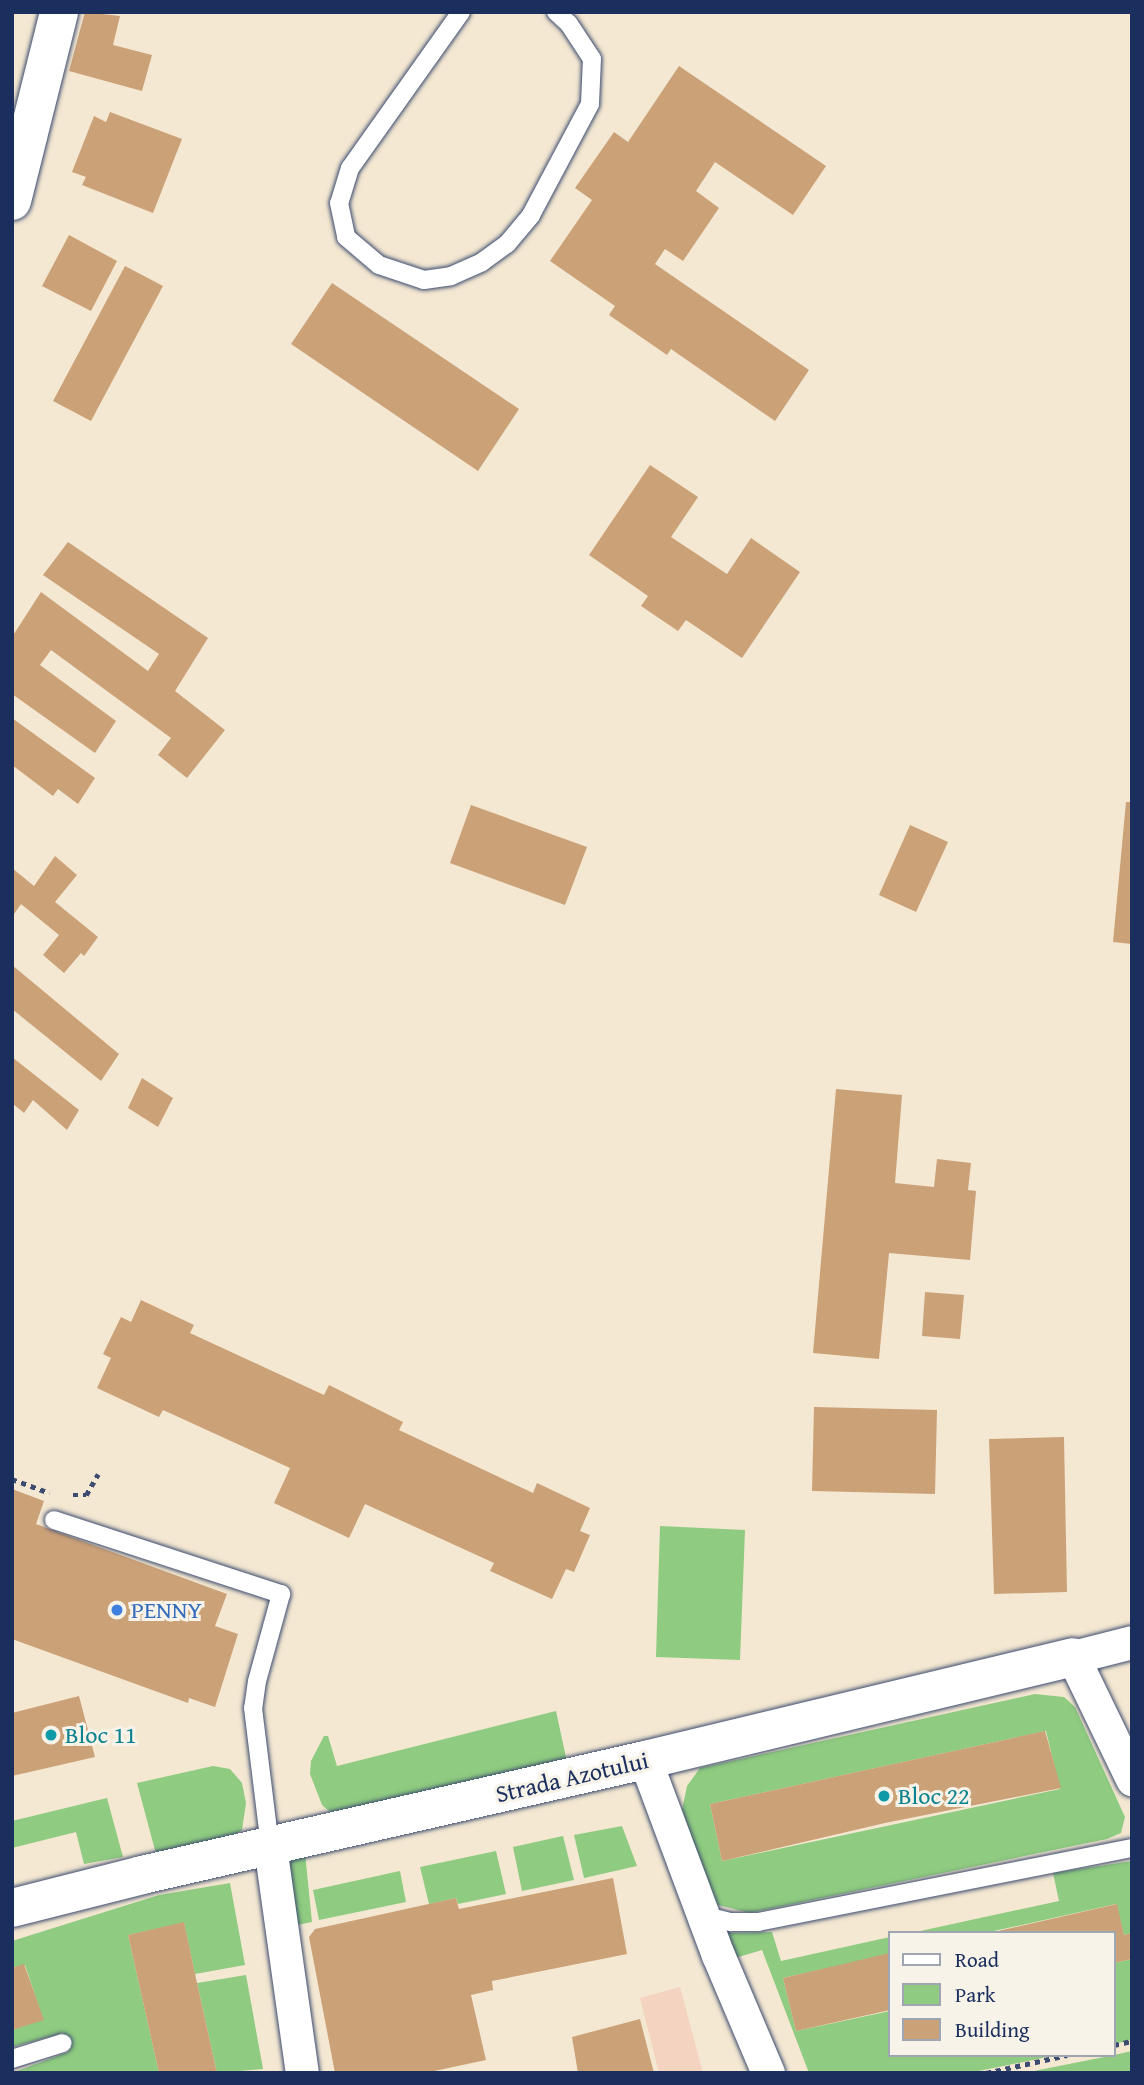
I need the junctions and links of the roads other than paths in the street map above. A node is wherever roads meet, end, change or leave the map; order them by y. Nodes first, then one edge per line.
1 (59, 12) edge
2 (461, 12) edge
3 (556, 12) edge
4 (12, 201) edge
5 (54, 1520) dead end
6 (1132, 1642) edge
7 (1073, 1657) junction
8 (645, 1760) junction
9 (1132, 1779) edge
10 (270, 1846) junction
11 (1132, 1847) edge
12 (12, 1908) edge
13 (702, 1914) junction
14 (63, 2043) dead end
15 (12, 2059) edge
16 (302, 2073) edge
17 (768, 2073) edge

1 - 4 street
2 - 3 lane
5 - 10 lane
6 - 7 street, Strada Azotului
7 - 8 street, Strada Azotului
7 - 9 street
8 - 10 street, Strada Azotului
8 - 13 street
10 - 12 street, Strada Azotului
10 - 16 street
11 - 13 lane
13 - 17 street
14 - 15 lane

